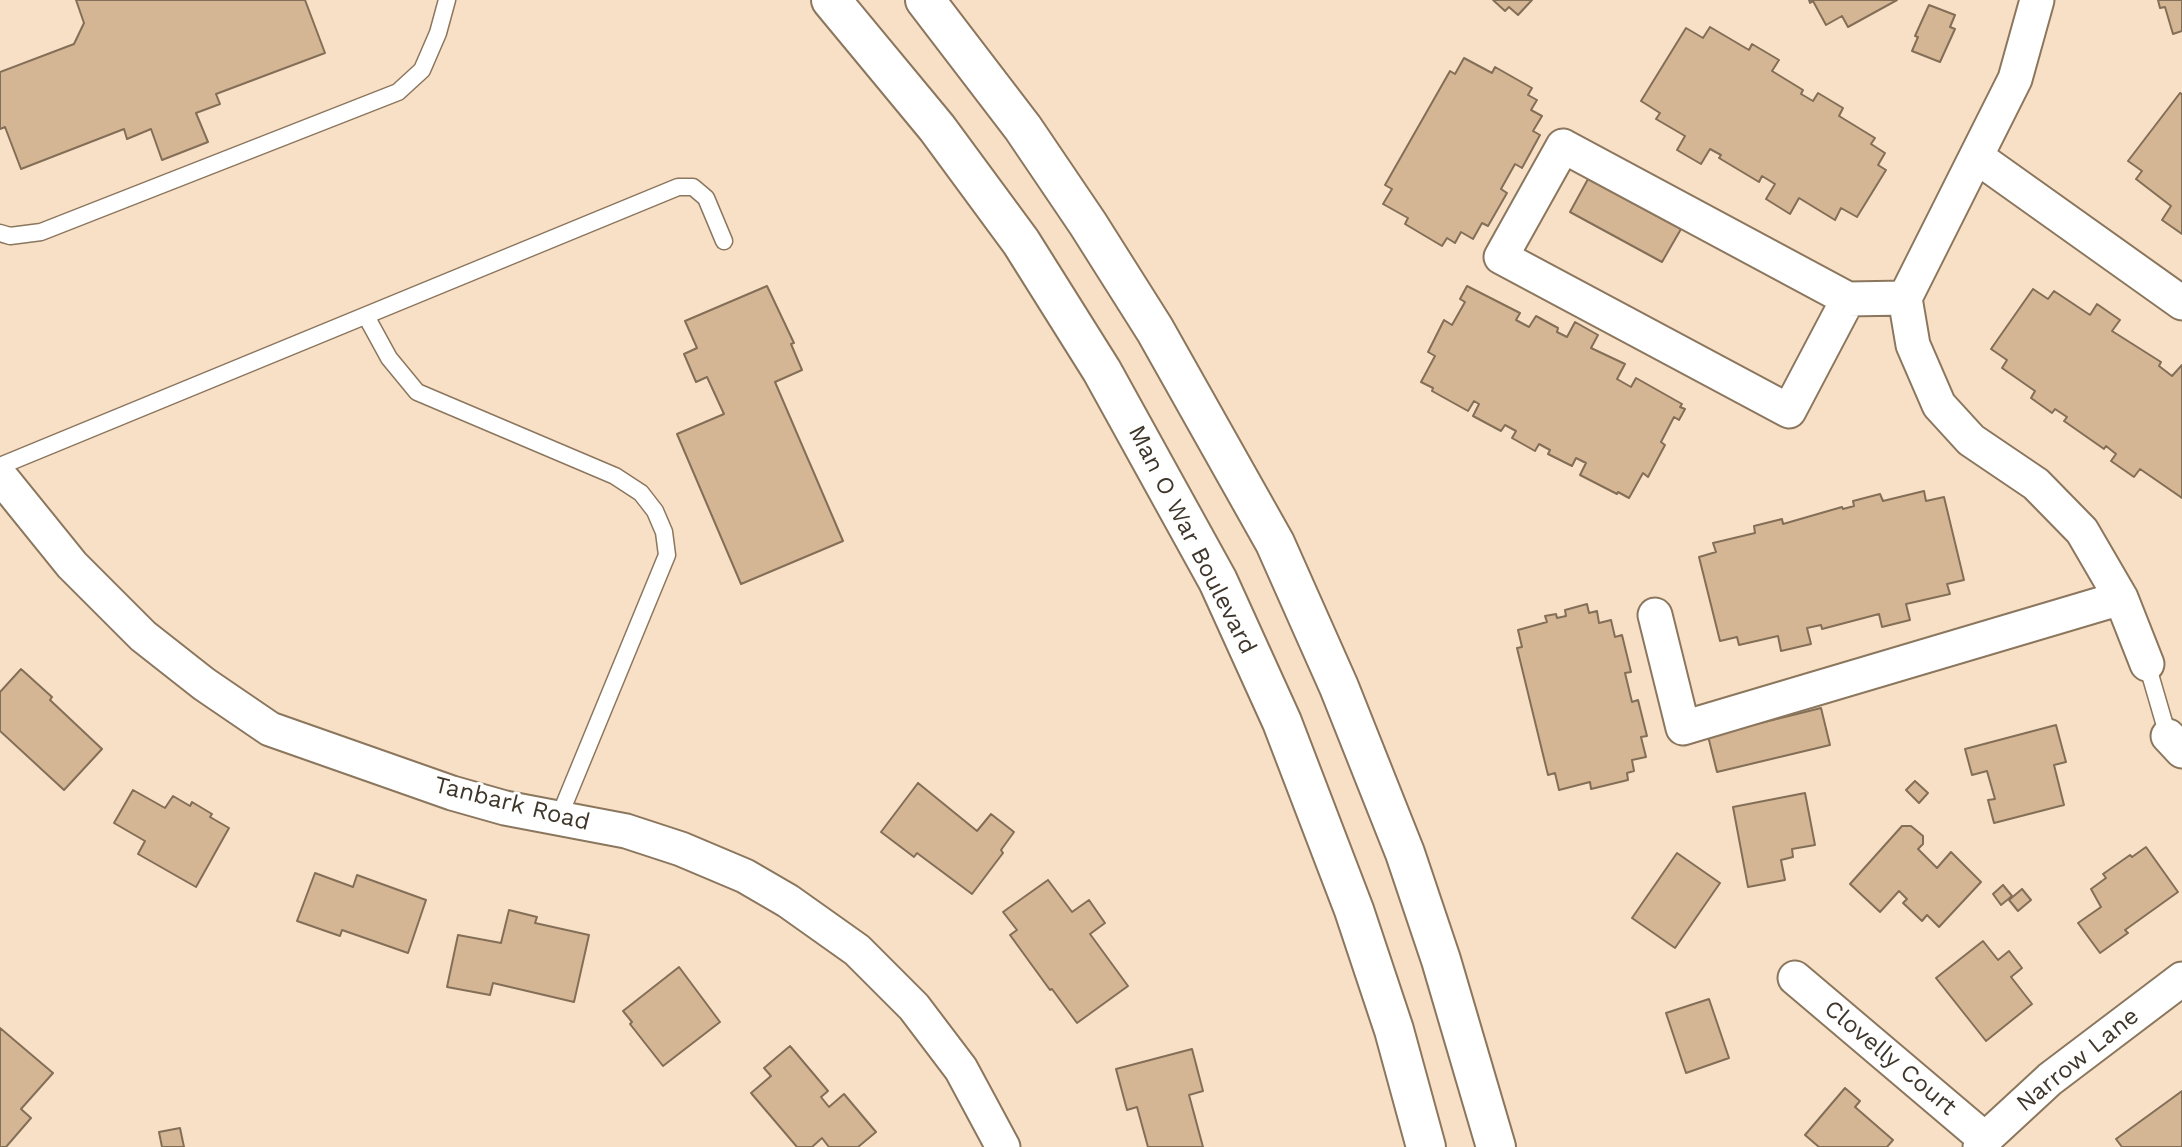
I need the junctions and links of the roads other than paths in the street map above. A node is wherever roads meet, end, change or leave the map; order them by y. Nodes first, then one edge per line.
1 (447, 0) edge
2 (831, 0) edge
3 (925, 0) edge
4 (2037, 0) edge
5 (1977, 157) junction
6 (0, 233) edge
7 (724, 241) dead end
8 (1905, 298) junction
9 (1848, 299) junction
10 (2182, 303) edge
11 (366, 316) junction
12 (0, 466) edge
13 (0, 476) edge
14 (2122, 598) junction
15 (1654, 615) dead end
16 (2147, 664) joint
17 (2175, 744) edge
18 (559, 817) junction
19 (1795, 978) dead end
20 (2182, 979) edge
21 (1982, 1143) edge
22 (1003, 1147) edge
23 (1426, 1147) edge
24 (1496, 1147) edge

1 - 6 lane
2 - 23 main road, Man O War Boulevard
3 - 24 main road
4 - 5 street
5 - 8 street
5 - 10 street
7 - 11 lane
8 - 9 street
8 - 14 street
9 - 9 street
11 - 12 lane
11 - 18 lane
13 - 18 street, Tanbark Road
14 - 15 street
14 - 16 street
16 - 17 lane
18 - 22 street, Tanbark Road
19 - 21 street, Clovelly Court
20 - 21 street, Narrow Lane

